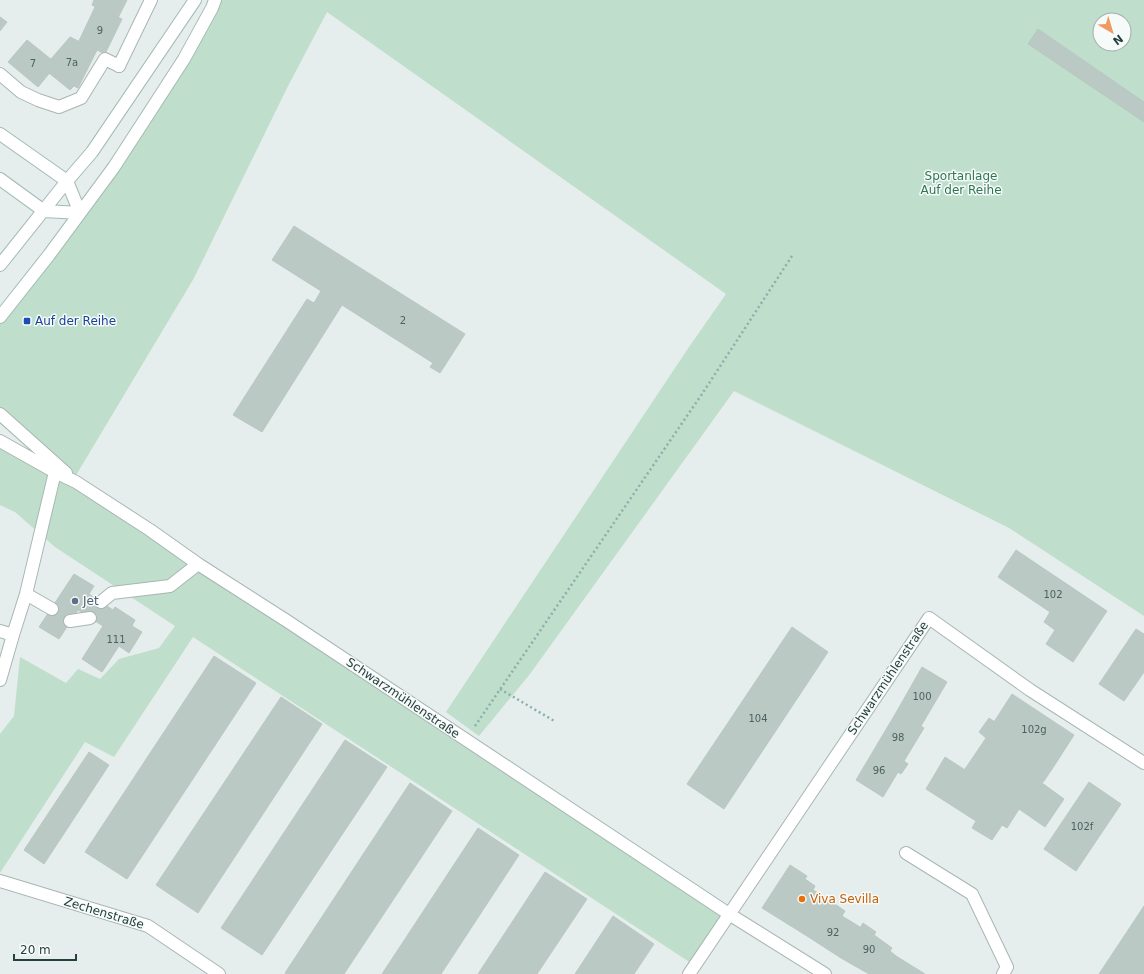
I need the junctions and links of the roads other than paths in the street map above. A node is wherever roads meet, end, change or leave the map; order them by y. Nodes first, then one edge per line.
1 (151, 0) edge
2 (196, 0) edge
3 (215, 0) edge
4 (0, 74) edge
5 (0, 134) edge
6 (0, 179) edge
7 (67, 181) junction
8 (44, 211) junction
9 (80, 213) junction
10 (0, 265) edge
11 (0, 317) edge
12 (0, 414) edge
13 (0, 441) edge
14 (55, 472) junction
15 (76, 482) junction
16 (198, 564) junction
17 (26, 594) junction
18 (101, 602) dead end
19 (52, 608) dead end
20 (90, 618) dead end
21 (70, 621) dead end
22 (0, 631) edge
23 (12, 635) junction
24 (0, 680) edge
25 (1144, 763) edge
26 (906, 854) dead end
27 (0, 881) edge
28 (729, 914) junction
29 (219, 974) edge
30 (689, 974) edge
31 (825, 974) edge
32 (1002, 974) edge

1 - 4 street
2 - 7 street
3 - 9 street
5 - 7 street
6 - 8 street
7 - 8 street
7 - 9 street
8 - 9 street
8 - 10 street
9 - 11 street
12 - 15 street, Schwarzmühlenstraße
13 - 14 street, Schwarzmühlenstraße
14 - 15 street, Schwarzmühlenstraße
14 - 17 street
15 - 16 street, Schwarzmühlenstraße
16 - 18 street
16 - 28 street, Schwarzmühlenstraße
17 - 19 street
17 - 23 street
20 - 21 street
22 - 23 street
23 - 24 street
25 - 28 street, Schwarzmühlenstraße
26 - 32 street
27 - 29 street, Zechenstraße
28 - 30 street
28 - 31 street, Schwarzmühlenstraße

